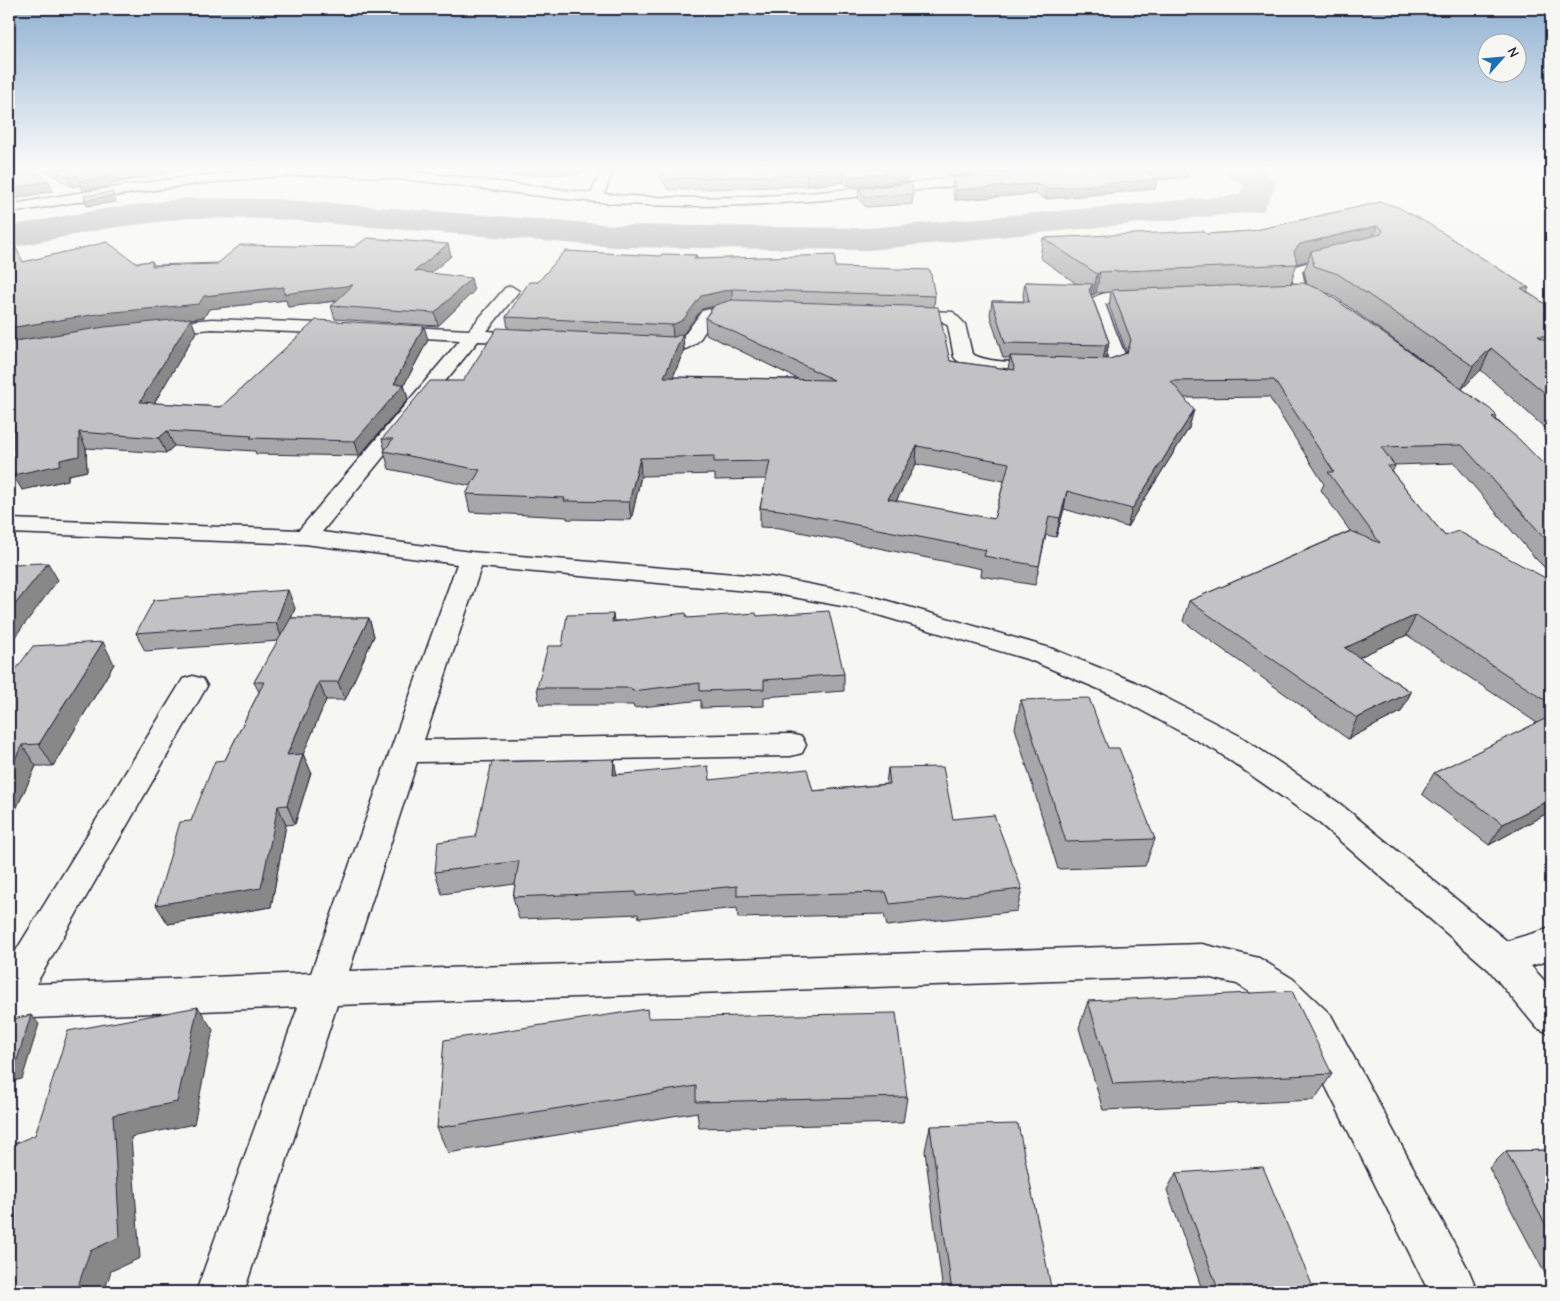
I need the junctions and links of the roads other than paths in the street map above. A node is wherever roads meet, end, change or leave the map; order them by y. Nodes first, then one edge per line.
1 (1342, 256) edge
2 (511, 291) dead end
3 (1292, 291) joint
4 (1162, 295) edge
5 (1318, 297) edge
6 (762, 310) edge
7 (888, 314) edge
8 (136, 330) edge
9 (472, 336) junction
10 (550, 340) edge
11 (627, 344) edge
12 (9, 526) edge
13 (305, 537) junction
14 (471, 559) junction
15 (193, 686) dead end
16 (791, 745) dead end
17 (405, 751) junction
18 (1551, 944) edge
19 (1502, 959) junction
20 (322, 989) junction
21 (9, 996) edge
22 (9, 1002) edge
23 (1551, 1016) edge
24 (1452, 1288) dead end
25 (220, 1292) edge

1 - 3 lane
2 - 9 street
3 - 5 street
4 - 7 street
6 - 11 street
8 - 9 street
9 - 10 street
9 - 13 street
12 - 13 street
13 - 14 street
14 - 17 street
14 - 19 street
15 - 21 street
16 - 17 street
17 - 20 street
18 - 19 street
19 - 23 street
20 - 22 street
20 - 24 street
20 - 25 street

